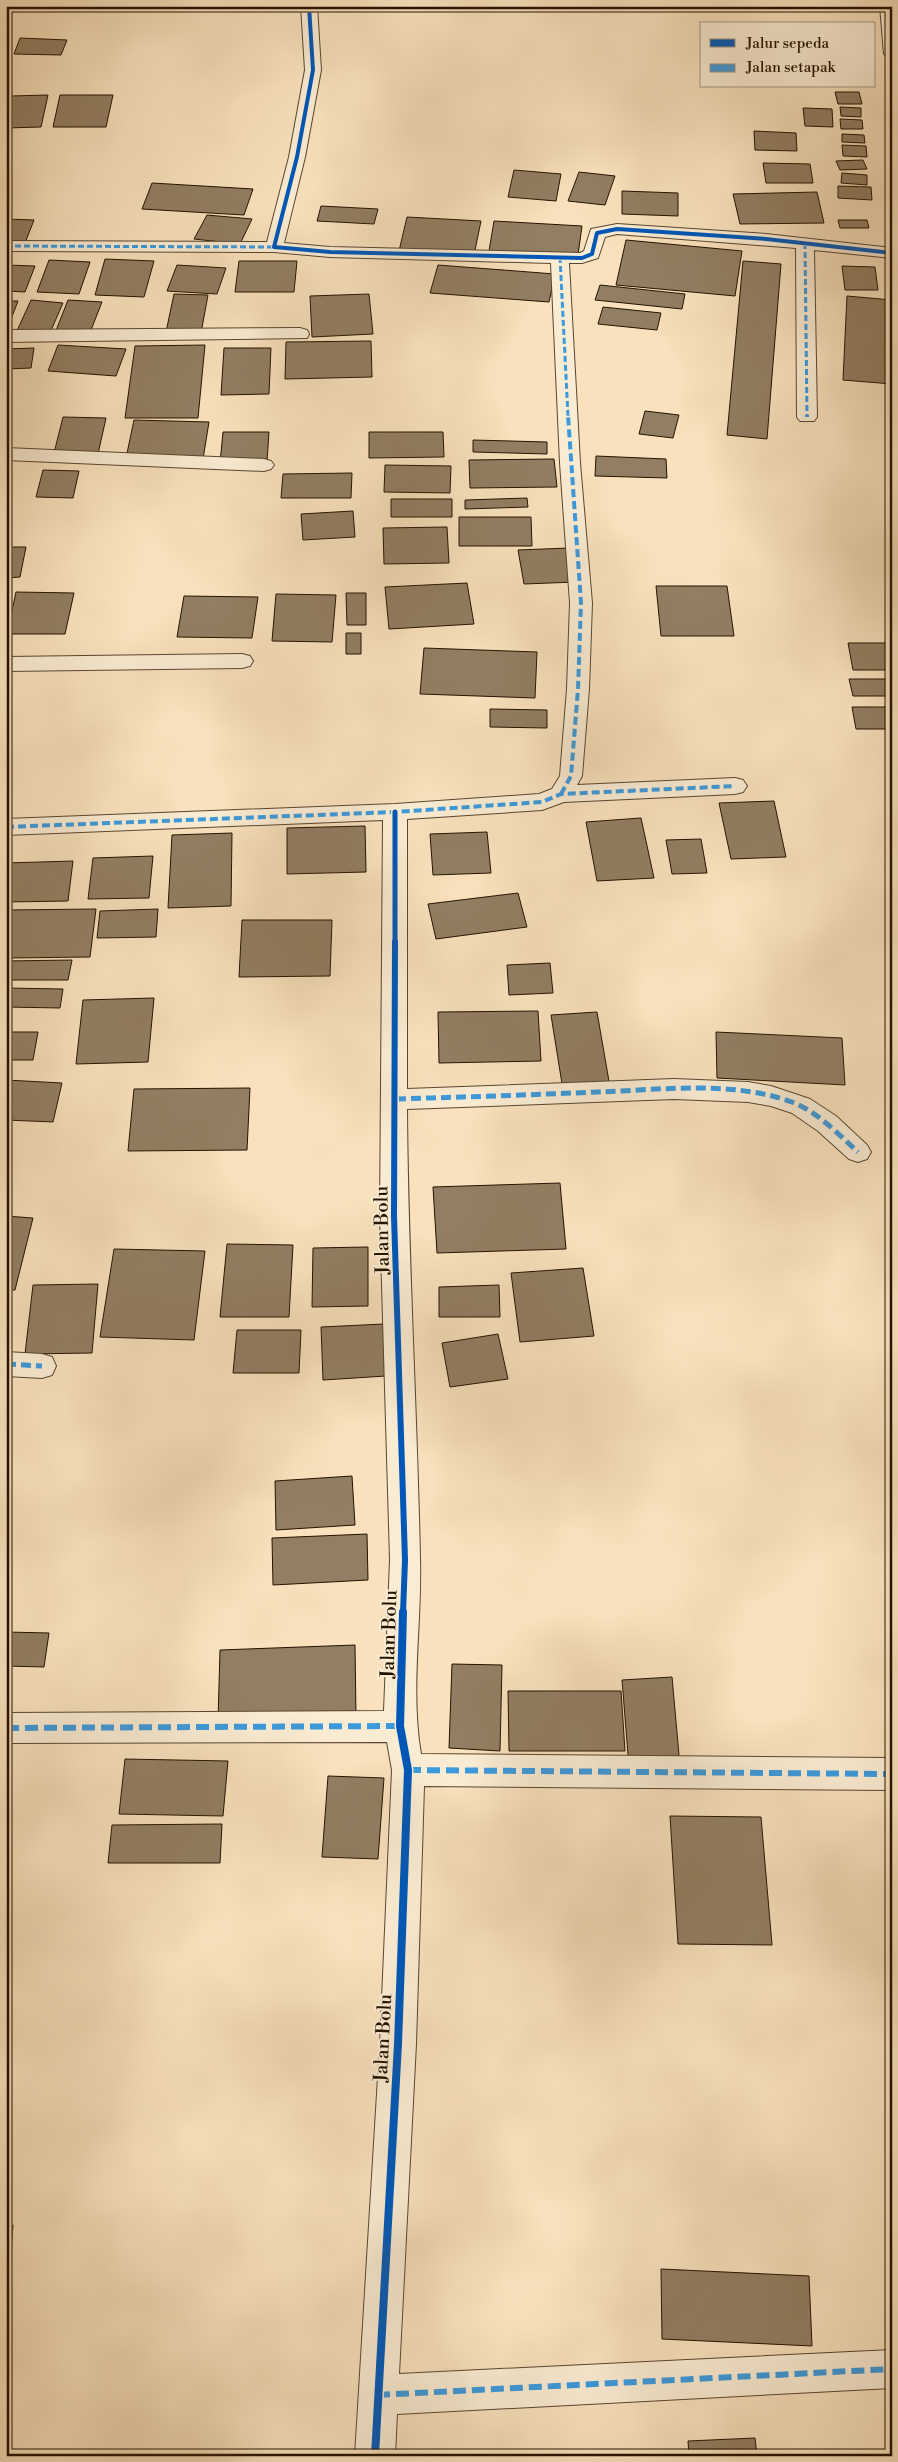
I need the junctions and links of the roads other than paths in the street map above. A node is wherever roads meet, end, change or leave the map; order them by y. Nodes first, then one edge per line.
1 (309, 6) edge
2 (888, 6) edge
3 (892, 54) edge
4 (805, 243) junction
5 (6, 246) edge
6 (274, 247) junction
7 (892, 253) edge
8 (560, 257) junction
9 (300, 334) dead end
10 (6, 336) edge
11 (807, 418) dead end
12 (6, 454) edge
13 (264, 465) dead end
14 (242, 661) dead end
15 (6, 664) edge
16 (735, 786) dead end
17 (561, 794) junction
18 (395, 812) junction
19 (6, 827) edge
20 (396, 1099) junction
21 (858, 1152) dead end
22 (6, 1364) edge
23 (42, 1366) dead end
24 (400, 1726) junction
25 (6, 1728) edge
26 (408, 1770) junction
27 (892, 1774) edge
28 (892, 2369) edge
29 (377, 2395) junction
30 (375, 2456) edge

1 - 6 street
2 - 3 street
4 - 7 street
4 - 8 street
4 - 11 street
5 - 6 street
6 - 8 street
8 - 17 street
9 - 10 street
12 - 13 street
14 - 15 street
16 - 17 street
17 - 18 street
18 - 19 street
18 - 20 street, Jalan Bolu
20 - 21 street
20 - 24 street, Jalan Bolu
22 - 23 street
24 - 25 street
24 - 26 street, Jalan Bolu
26 - 27 street
26 - 29 street, Jalan Bolu
28 - 29 street
29 - 30 street, Jalan Bolu

